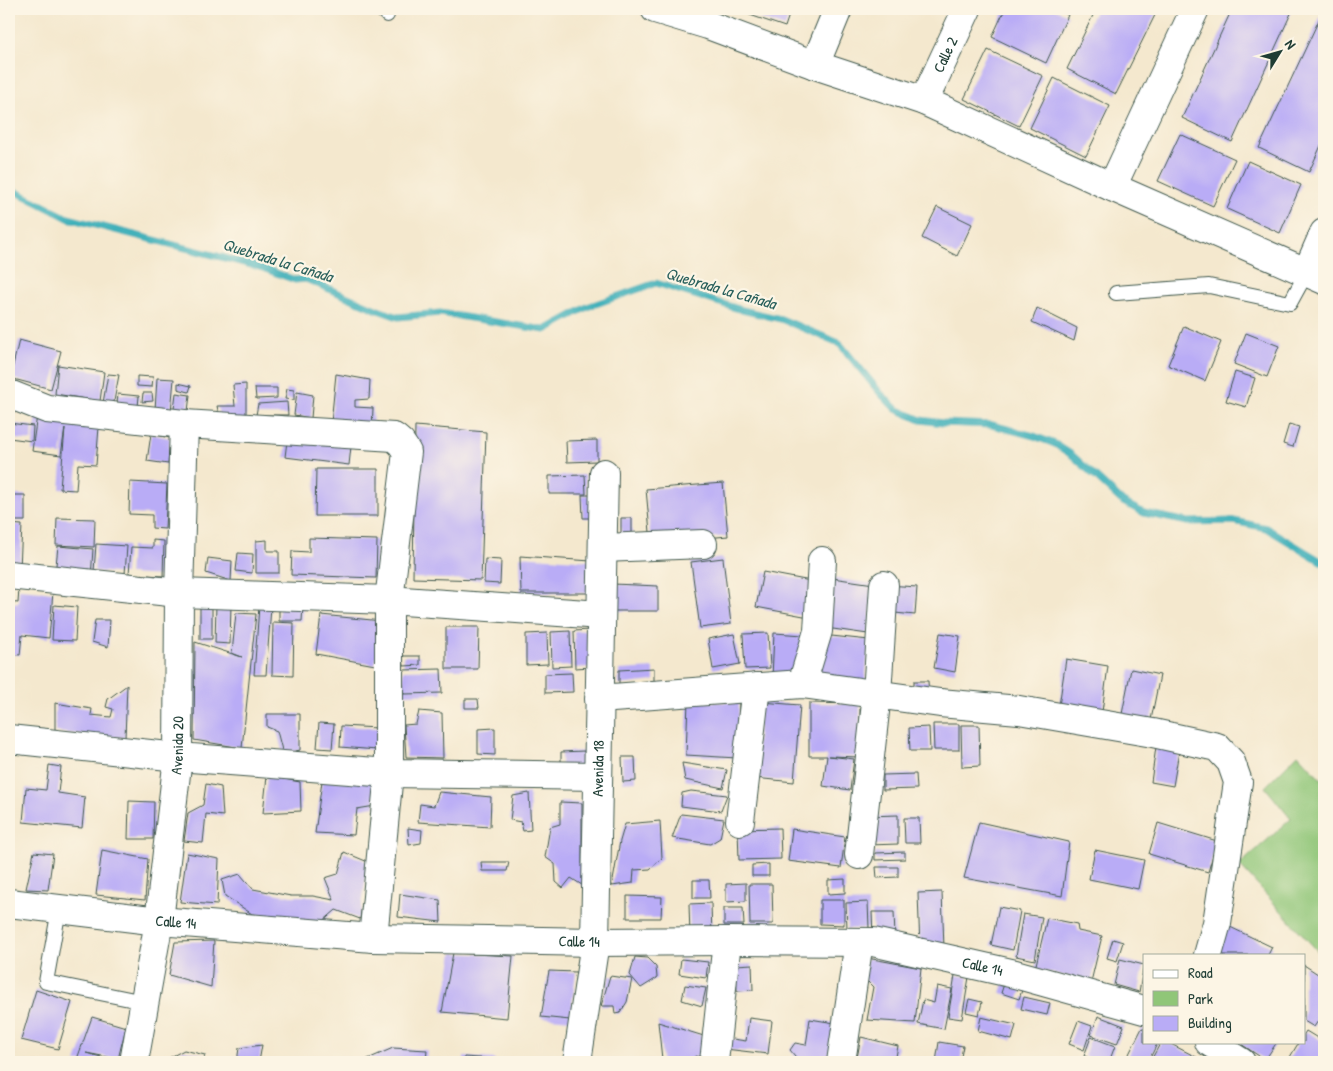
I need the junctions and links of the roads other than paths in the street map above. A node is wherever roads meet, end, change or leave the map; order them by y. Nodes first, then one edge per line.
1 (655, 9) edge
2 (838, 9) edge
3 (967, 9) edge
4 (1195, 9) edge
5 (815, 66) junction
6 (924, 101) junction
7 (1112, 187) junction
8 (1324, 232) edge
9 (1315, 276) edge
10 (1116, 293) dead end
11 (9, 394) edge
12 (184, 424) junction
13 (604, 473) dead end
14 (704, 544) dead end
15 (602, 548) junction
16 (822, 561) dead end
17 (9, 575) edge
18 (884, 585) dead end
19 (180, 593) junction
20 (389, 600) junction
21 (601, 615) junction
22 (802, 684) junction
23 (756, 687) junction
24 (877, 694) junction
25 (599, 699) junction
26 (9, 739) edge
27 (178, 757) junction
28 (389, 773) junction
29 (598, 776) junction
30 (740, 821) dead end
31 (859, 855) dead end
32 (9, 903) edge
33 (59, 909) junction
34 (159, 921) junction
35 (373, 938) junction
36 (727, 941) junction
37 (595, 942) junction
38 (858, 942) junction
39 (1208, 954) edge
40 (144, 1002) junction
41 (1143, 1010) edge
42 (1212, 1051) edge
43 (134, 1062) edge
44 (577, 1062) edge
45 (714, 1062) edge
46 (841, 1062) edge
47 (1241, 1062) edge

1 - 5 street
2 - 5 street
3 - 6 street, Calle 2
4 - 7 street
5 - 6 street
6 - 7 street
7 - 9 street
8 - 9 street
9 - 10 lane
11 - 12 street
12 - 19 street, Avenida 20
12 - 20 street
13 - 15 street, Avenida 18
14 - 15 street
15 - 21 street, Avenida 18
16 - 22 street
17 - 19 street
18 - 24 street
19 - 20 street
19 - 27 street, Avenida 20
20 - 21 street
20 - 28 street
21 - 25 street, Avenida 18
22 - 23 street
22 - 24 street
23 - 25 street
23 - 30 street
24 - 31 street
24 - 39 street
25 - 29 street, Avenida 18
26 - 27 street
27 - 28 street
27 - 34 street, Avenida 20
28 - 29 street
28 - 35 street
29 - 37 street, Avenida 18
32 - 33 street, Calle 14
33 - 34 street, Calle 14
33 - 40 lane
34 - 35 street, Calle 14
34 - 40 street, Avenida 20
35 - 37 street, Calle 14
36 - 37 street, Calle 14
36 - 38 street, Calle 14
36 - 45 street
37 - 44 street, Avenida 18
38 - 41 street, Calle 14
38 - 46 street
40 - 43 street, Avenida 20
42 - 47 street

